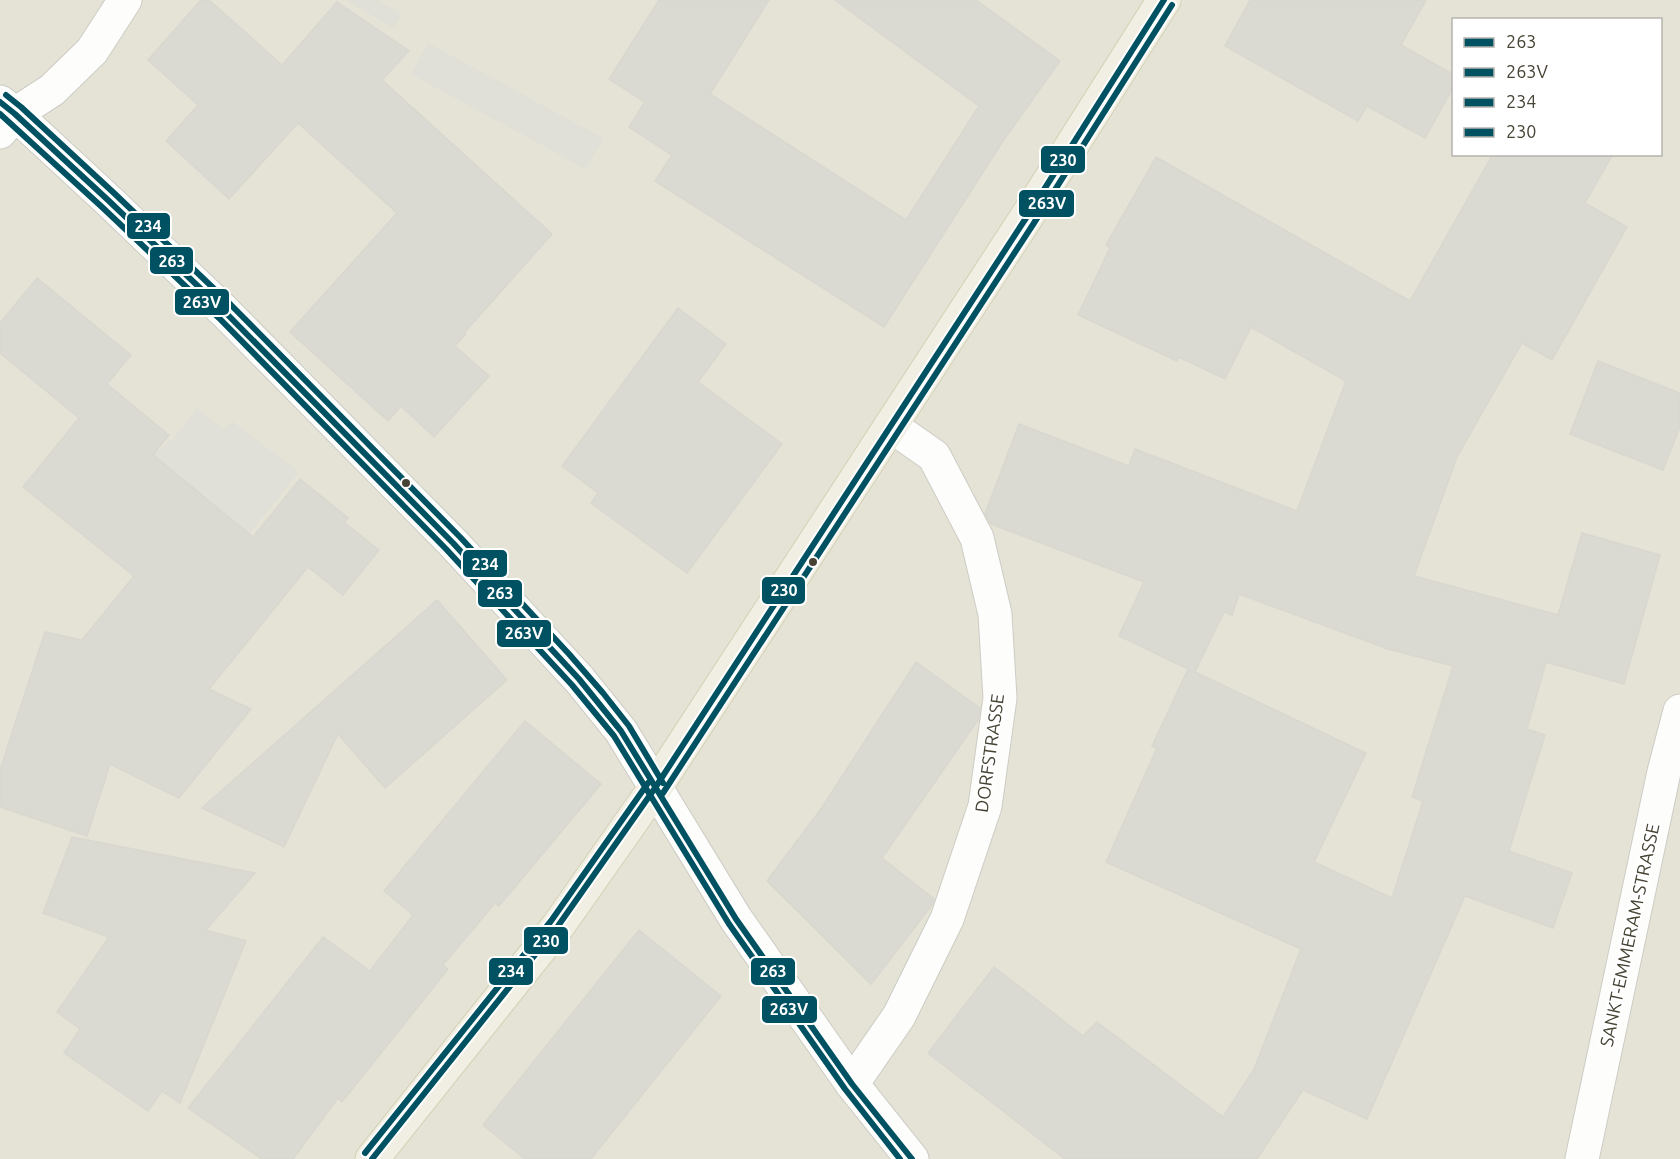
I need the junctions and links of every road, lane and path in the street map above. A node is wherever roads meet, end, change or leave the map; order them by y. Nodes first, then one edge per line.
1 (125, 0) edge
2 (1164, 0) edge
3 (5, 116) edge
4 (891, 426) junction
5 (1680, 711) edge
6 (656, 788) junction
7 (852, 1084) junction
8 (372, 1159) edge
9 (912, 1159) edge
10 (1581, 1159) edge

1 - 3 street
2 - 4 main road
3 - 6 street
4 - 6 main road
4 - 7 street, DORFSTRASSE
5 - 10 street, SANKT-EMMERAM-STRASSE
6 - 7 street
6 - 8 main road
7 - 9 street

